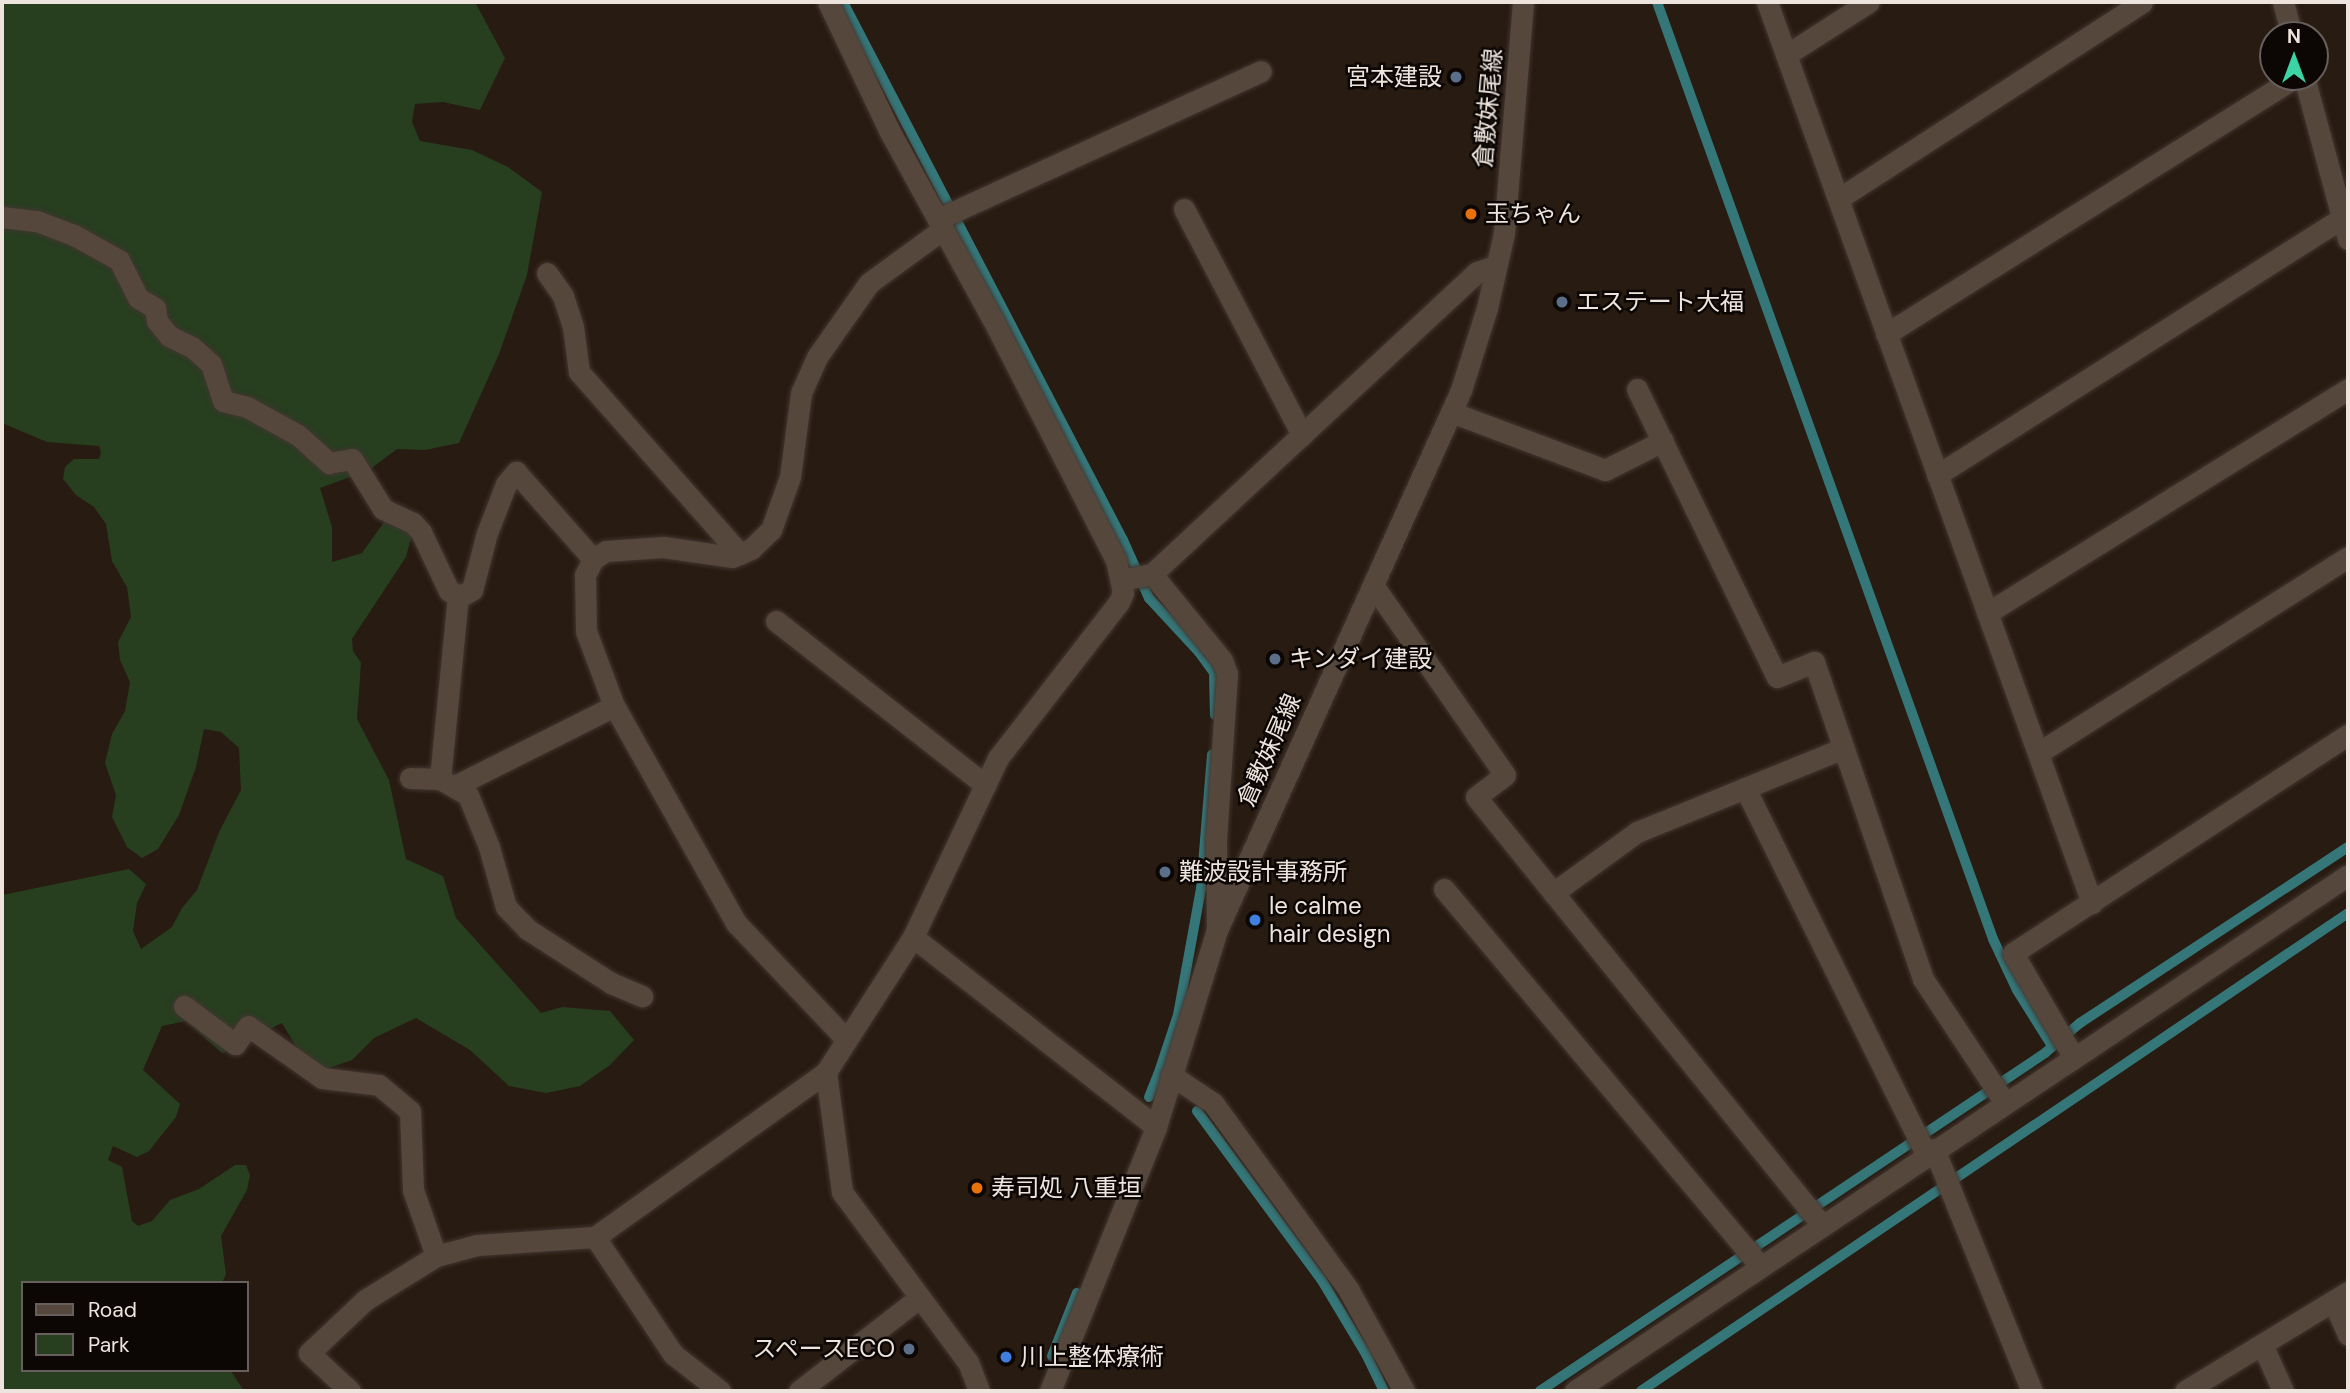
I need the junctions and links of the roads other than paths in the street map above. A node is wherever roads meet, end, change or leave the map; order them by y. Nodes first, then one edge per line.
1 (828, 2) edge
2 (1523, 2) edge
3 (1767, 2) edge
4 (1870, 2) edge
5 (2142, 2) edge
6 (2283, 2) edge
7 (2288, 21) edge
8 (1786, 55) junction
9 (1261, 71) dead end
10 (2274, 91) edge
11 (2308, 91) edge
12 (1838, 199) junction
13 (1184, 209) dead end
14 (2, 217) edge
15 (947, 218) junction
16 (2342, 218) junction
17 (2348, 239) edge
18 (1496, 265) junction
19 (547, 273) dead end
20 (1886, 334) junction
21 (1637, 388) dead end
22 (2348, 388) edge
23 (1451, 412) junction
24 (1301, 435) junction
25 (1663, 441) junction
26 (1937, 475) junction
27 (740, 554) junction
28 (2348, 557) edge
29 (593, 559) junction
30 (1136, 577) junction
31 (1373, 585) junction
32 (458, 595) junction
33 (1987, 613) junction
34 (776, 621) dead end
35 (614, 706) junction
36 (2348, 735) edge
37 (1844, 748) junction
38 (2038, 752) junction
39 (410, 778) dead end
40 (448, 782) junction
41 (985, 785) junction
42 (1745, 788) junction
43 (2348, 875) edge
44 (1444, 889) dead end
45 (1553, 893) junction
46 (2092, 903) junction
47 (1217, 930) junction
48 (914, 937) junction
49 (642, 996) dead end
50 (184, 1006) dead end
51 (846, 1039) junction
52 (2067, 1046) junction
53 (826, 1072) junction
54 (1171, 1075) junction
55 (1997, 1092) junction
56 (1156, 1127) junction
57 (1924, 1146) junction
58 (1813, 1215) junction
59 (595, 1237) junction
60 (1751, 1255) junction
61 (436, 1256) junction
62 (2340, 1296) edge
63 (920, 1297) junction
64 (2348, 1335) edge
65 (2262, 1344) junction
66 (350, 1391) edge
67 (720, 1391) edge
68 (799, 1391) edge
69 (979, 1391) edge
70 (1050, 1391) edge
71 (1404, 1391) edge
72 (1575, 1391) edge
73 (2032, 1391) edge
74 (2185, 1391) edge
75 (2283, 1391) edge

1 - 15 street
2 - 18 street, 倉敷妹尾線
3 - 8 street
4 - 8 street
5 - 12 street
6 - 7 street
8 - 12 street
9 - 15 street
10 - 20 street
11 - 16 street
12 - 20 street
13 - 24 street
14 - 32 street
15 - 27 street
15 - 30 street
16 - 17 street
16 - 26 street
18 - 23 street, 倉敷妹尾線
18 - 24 street
19 - 27 street
20 - 26 street
21 - 25 street
22 - 33 street
23 - 25 street
23 - 31 street, 倉敷妹尾線
24 - 30 street
25 - 37 street
26 - 33 street
27 - 29 street
28 - 38 street
29 - 32 street
29 - 35 street
30 - 41 street
30 - 47 street
31 - 45 street
31 - 47 street, 倉敷妹尾線
32 - 40 street
33 - 38 street
34 - 41 street
35 - 40 street
35 - 51 street
36 - 46 street
37 - 42 street
37 - 55 street
38 - 46 street
39 - 40 street
40 - 49 street
41 - 48 street
42 - 45 street
42 - 57 street
43 - 52 street
44 - 60 street
45 - 58 street
46 - 52 street
47 - 54 street, 倉敷妹尾線
48 - 51 street
48 - 56 street
50 - 61 street
51 - 53 street
52 - 55 street
53 - 59 street
53 - 63 street
54 - 56 street, 倉敷妹尾線
54 - 71 street
55 - 57 street
56 - 70 street, 倉敷妹尾線
57 - 58 street
57 - 73 street
58 - 60 street
59 - 61 street
59 - 67 street
60 - 72 street
61 - 66 street
62 - 64 street
62 - 65 street
63 - 68 street
63 - 69 street
65 - 74 street
65 - 75 street

